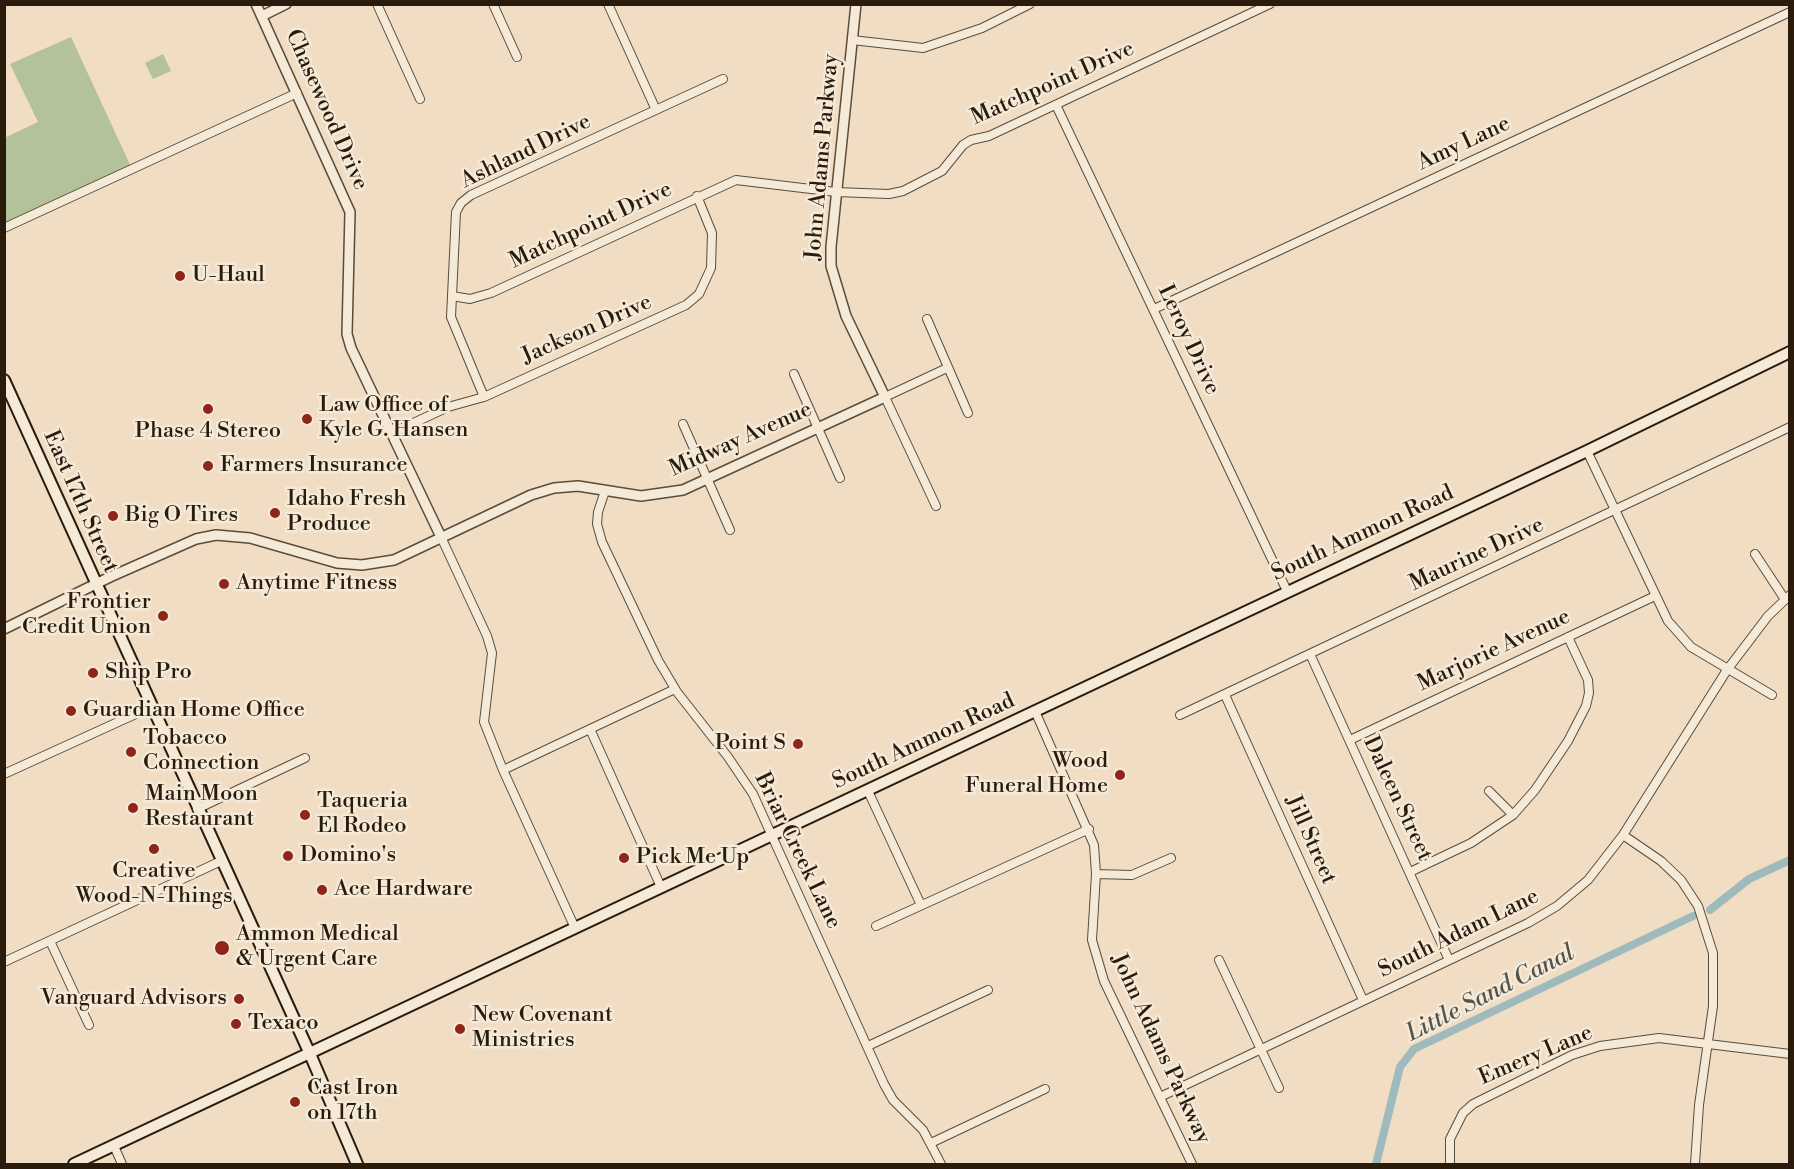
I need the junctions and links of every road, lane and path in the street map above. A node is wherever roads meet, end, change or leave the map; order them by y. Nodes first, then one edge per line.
1 (256, 4) edge
2 (286, 4) edge
3 (377, 4) edge
4 (492, 4) edge
5 (608, 4) edge
6 (856, 4) edge
7 (1030, 4) edge
8 (1270, 4) edge
9 (1790, 12) edge
10 (262, 16) junction
11 (852, 40) junction
12 (517, 57) dead end
13 (723, 79) dead end
14 (297, 93) junction
15 (420, 99) dead end
16 (1056, 105) junction
17 (656, 110) junction
18 (836, 192) junction
19 (697, 196) junction
20 (4, 228) edge
21 (453, 296) junction
22 (1154, 309) junction
23 (927, 319) dead end
24 (1790, 352) edge
25 (947, 368) junction
26 (794, 374) dead end
27 (4, 380) edge
28 (484, 397) junction
29 (885, 397) junction
30 (968, 414) dead end
31 (683, 424) dead end
32 (1790, 427) edge
33 (818, 428) junction
34 (392, 433) junction
35 (1587, 451) junction
36 (840, 478) dead end
37 (707, 479) junction
38 (605, 490) junction
39 (936, 506) dead end
40 (1616, 509) junction
41 (730, 530) dead end
42 (441, 537) junction
43 (1755, 554) dead end
44 (96, 586) junction
45 (1287, 591) junction
46 (1655, 596) junction
47 (1787, 597) edge
48 (4, 629) edge
49 (1568, 637) junction
50 (1310, 654) junction
51 (1727, 670) junction
52 (675, 689) junction
53 (1225, 695) junction
54 (1772, 696) dead end
55 (151, 707) junction
56 (1035, 711) junction
57 (1180, 715) dead end
58 (590, 729) junction
59 (1350, 740) junction
60 (305, 758) dead end
61 (503, 770) junction
62 (4, 774) edge
63 (868, 791) junction
64 (1489, 791) dead end
65 (197, 808) junction
66 (1513, 815) junction
67 (1089, 829) junction
68 (773, 835) junction
69 (1623, 835) junction
70 (1171, 858) dead end
71 (221, 861) junction
72 (1410, 872) junction
73 (1096, 874) junction
74 (661, 887) junction
75 (921, 906) junction
76 (876, 926) dead end
77 (575, 928) junction
78 (50, 941) junction
79 (1219, 960) dead end
80 (1449, 960) junction
81 (4, 962) edge
82 (988, 990) dead end
83 (1363, 1000) junction
84 (89, 1025) dead end
85 (1708, 1042) junction
86 (868, 1046) junction
87 (1261, 1049) junction
88 (310, 1054) junction
89 (1790, 1054) edge
90 (1279, 1088) dead end
91 (1045, 1089) dead end
92 (1160, 1097) junction
93 (931, 1143) junction
94 (114, 1146) junction
95 (74, 1164) edge
96 (122, 1164) edge
97 (357, 1164) edge
98 (941, 1164) edge
99 (1192, 1164) edge
100 (1450, 1164) edge
101 (1695, 1164) edge

1 - 10 street, Chasewood Drive
2 - 10 street
3 - 15 street
4 - 12 street
5 - 17 street
6 - 11 street, John Adams Parkway
7 - 11 street
8 - 16 street, Matchpoint Drive
9 - 22 street, Amy Lane
10 - 14 street, Chasewood Drive
11 - 18 street, John Adams Parkway
13 - 17 street, Ashland Drive
14 - 20 street
14 - 34 street, Chasewood Drive
16 - 18 street, Matchpoint Drive
16 - 22 street, Leroy Drive
17 - 21 street, Ashland Drive
18 - 19 street, Matchpoint Drive
18 - 29 street, John Adams Parkway
19 - 21 street, Matchpoint Drive
19 - 28 street, Jackson Drive
21 - 28 street, Ashland Drive
22 - 45 street, Leroy Drive
23 - 25 street
24 - 35 main road, South Ammon Road
25 - 29 street, Midway Avenue
25 - 30 street
26 - 33 street
27 - 44 main road, East 17th Street
28 - 34 street, Jackson Drive
29 - 33 street, Midway Avenue
29 - 39 street, John Adams Parkway
31 - 37 street
32 - 40 street, Maurine Drive
33 - 36 street
33 - 37 street, Midway Avenue
34 - 42 street, Chasewood Drive
35 - 40 street
35 - 45 main road, South Ammon Road
37 - 38 street, Midway Avenue
37 - 41 street
38 - 42 street, Midway Avenue
38 - 52 street, Briar Creek Lane
40 - 46 street
40 - 50 street, Maurine Drive
42 - 44 street, Midway Avenue
42 - 61 street
43 - 47 street, South Adam Lane
44 - 48 street, Midway Avenue
44 - 55 main road, East 17th Street
45 - 56 main road, South Ammon Road
46 - 49 street, Marjorie Avenue
46 - 51 street
47 - 51 street, South Adam Lane
49 - 59 street, Marjorie Avenue
49 - 66 street
50 - 53 street, Maurine Drive
50 - 59 street, Daleen Street
51 - 54 street
51 - 69 street, South Adam Lane
52 - 58 street
52 - 68 street, Briar Creek Lane
53 - 57 street, Maurine Drive
53 - 83 street, Jill Street
55 - 62 street
55 - 65 main road, East 17th Street
56 - 63 main road, South Ammon Road
56 - 67 street, John Adams Parkway
58 - 61 street
58 - 74 street
59 - 72 street, Daleen Street
60 - 65 street
61 - 77 street
63 - 68 main road, South Ammon Road
63 - 75 street
64 - 66 street
65 - 71 main road, East 17th Street
66 - 72 street
67 - 73 street, John Adams Parkway
67 - 75 street
68 - 74 main road, South Ammon Road
68 - 86 street, Briar Creek Lane
69 - 80 street, South Adam Lane
69 - 85 street
70 - 73 street
71 - 78 street
71 - 88 main road, East 17th Street
72 - 80 street, Daleen Street
73 - 92 street, John Adams Parkway
74 - 77 main road, South Ammon Road
75 - 76 street
77 - 88 main road, South Ammon Road
78 - 81 street
78 - 84 street
79 - 87 street
80 - 83 street, South Adam Lane
82 - 86 street
83 - 87 street, South Adam Lane
85 - 89 street, Emery Lane
85 - 100 street, Emery Lane
85 - 101 street
86 - 93 street, Briar Creek Lane
87 - 90 street
87 - 92 street, South Adam Lane
88 - 94 main road, South Ammon Road
88 - 97 main road, East 17th Street
91 - 93 street
92 - 99 street, John Adams Parkway
93 - 98 street, Briar Creek Lane
94 - 95 main road, South Ammon Road
94 - 96 street

